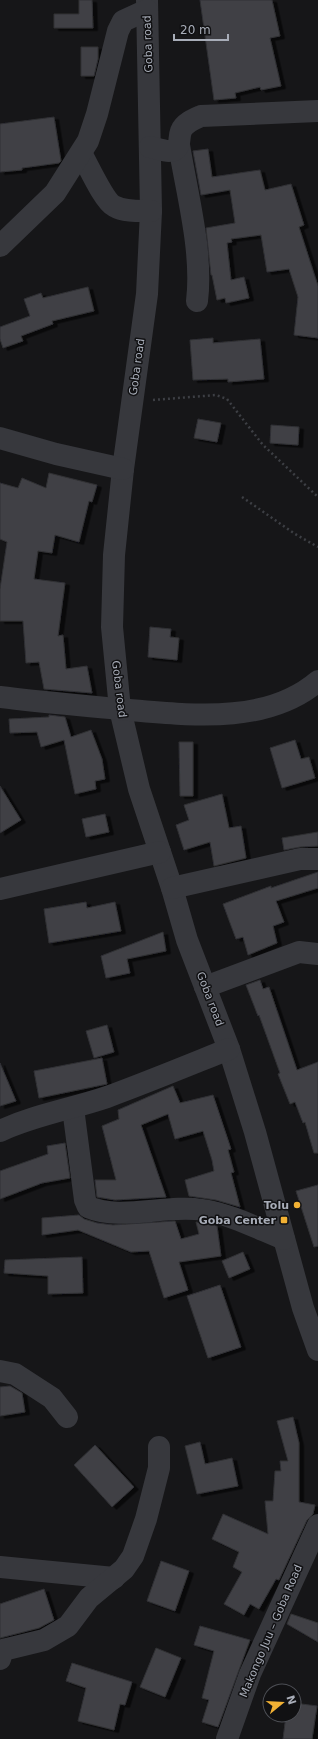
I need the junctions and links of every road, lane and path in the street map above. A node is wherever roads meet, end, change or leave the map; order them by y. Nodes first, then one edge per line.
1 (147, 5) edge
2 (318, 110) edge
3 (179, 145) junction
4 (150, 147) junction
5 (81, 153) junction
6 (151, 211) junction
7 (0, 246) edge
8 (197, 301) dead end
9 (132, 403) junction
10 (0, 438) edge
11 (123, 469) junction
12 (242, 497) dead end
13 (318, 497) edge
14 (318, 547) edge
15 (318, 681) edge
16 (0, 697) edge
17 (120, 709) junction
18 (160, 852) junction
19 (318, 859) edge
20 (172, 888) junction
21 (0, 889) edge
22 (318, 954) edge
23 (205, 987) junction
24 (229, 1049) junction
25 (74, 1108) junction
26 (0, 1131) edge
27 (284, 1239) junction
28 (318, 1350) edge
29 (0, 1371) edge
30 (67, 1417) dead end
31 (159, 1447) dead end
32 (318, 1525) edge
33 (0, 1567) edge
34 (114, 1578) junction
35 (1, 1653) edge
36 (227, 1739) edge

1 - 4 street, Goba road
1 - 5 street
2 - 3 street
3 - 4 street
3 - 8 street
4 - 6 street, Goba road
5 - 6 street
5 - 7 street
6 - 9 street, Goba road
9 - 11 street, Goba road
9 - 13 path
10 - 11 street
11 - 17 street, Goba road
12 - 14 path
15 - 17 street
16 - 17 street
17 - 18 street, Goba road
18 - 20 street, Goba road
18 - 21 street
19 - 20 street
20 - 23 street, Goba road
22 - 23 street
23 - 24 street, Goba road
24 - 25 street
24 - 27 street, Goba road
25 - 26 street
25 - 27 street
27 - 28 street, Goba road
29 - 30 street
31 - 34 street
32 - 36 street, Makongo Juu – Goba Road
33 - 34 street
34 - 35 street

